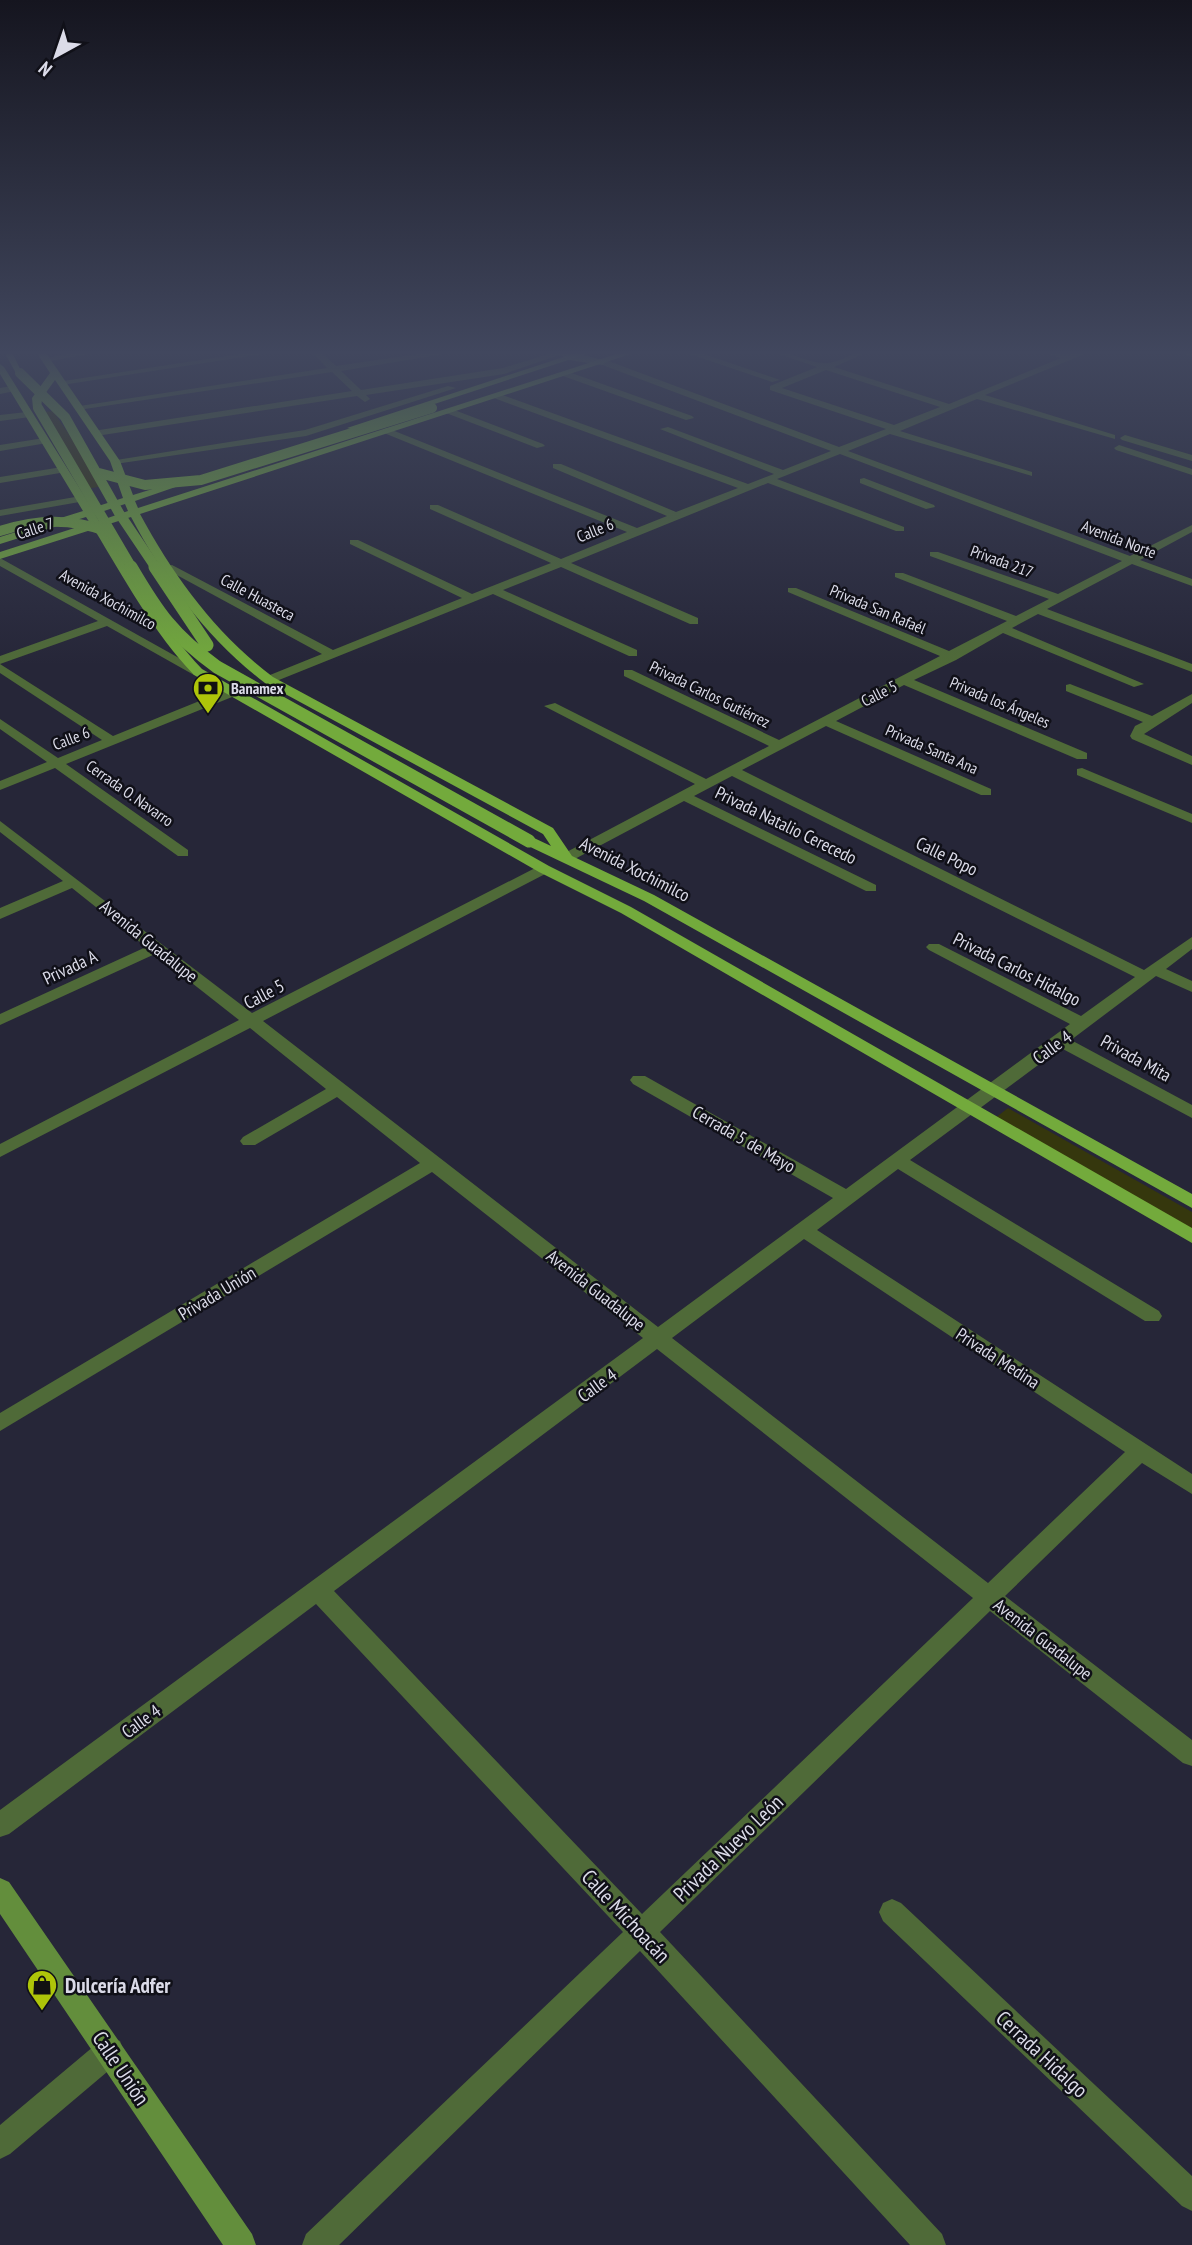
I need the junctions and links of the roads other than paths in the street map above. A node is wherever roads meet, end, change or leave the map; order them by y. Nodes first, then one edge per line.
1 (53, 455) edge
2 (63, 455) edge
3 (88, 455) edge
4 (112, 455) edge
5 (158, 455) edge
6 (269, 455) edge
7 (282, 455) edge
8 (312, 455) edge
9 (447, 455) edge
10 (658, 455) edge
11 (733, 455) edge
12 (832, 455) edge
13 (851, 455) edge
14 (969, 455) edge
15 (1140, 455) edge
16 (116, 461) junction
17 (558, 466) dead end
18 (62, 470) junction
19 (1192, 472) edge
20 (99, 473) junction
21 (784, 474) junction
22 (1028, 474) dead end
23 (0, 480) edge
24 (769, 480) junction
25 (864, 481) dead end
26 (923, 481) junction
27 (749, 488) junction
28 (162, 489) junction
29 (896, 493) junction
30 (127, 494) junction
31 (78, 495) junction
32 (180, 498) junction
33 (433, 507) dead end
34 (930, 507) dead end
35 (91, 512) junction
36 (0, 513) edge
37 (134, 513) junction
38 (678, 517) junction
39 (47, 526) junction
40 (1192, 528) edge
41 (900, 529) dead end
42 (0, 531) edge
43 (636, 532) junction
44 (105, 533) junction
45 (149, 536) junction
46 (1175, 537) junction
47 (0, 541) edge
48 (354, 542) dead end
49 (1192, 543) edge
50 (932, 556) dead end
51 (0, 558) edge
52 (1132, 561) junction
53 (559, 562) junction
54 (168, 567) junction
55 (899, 575) dead end
56 (1192, 583) edge
57 (494, 590) junction
58 (792, 590) dead end
59 (472, 599) junction
60 (1055, 601) junction
61 (1038, 610) junction
62 (108, 621) junction
63 (694, 621) dead end
64 (1018, 621) junction
65 (1004, 629) junction
66 (633, 653) dead end
67 (333, 655) junction
68 (952, 657) junction
69 (0, 660) edge
70 (0, 668) edge
71 (1192, 668) edge
72 (198, 671) junction
73 (628, 673) dead end
74 (269, 680) junction
75 (904, 680) junction
76 (1139, 684) dead end
77 (1070, 688) dead end
78 (233, 692) junction
79 (1192, 698) edge
80 (550, 706) dead end
81 (825, 721) junction
82 (1153, 721) junction
83 (0, 723) edge
84 (112, 741) junction
85 (778, 745) junction
86 (1082, 756) dead end
87 (1192, 761) edge
88 (57, 762) junction
89 (732, 770) junction
90 (1082, 772) dead end
91 (705, 784) junction
92 (0, 786) edge
93 (986, 792) dead end
94 (684, 796) junction
95 (1192, 819) edge
96 (0, 825) edge
97 (183, 853) dead end
98 (566, 858) junction
99 (544, 869) junction
100 (75, 882) junction
101 (870, 888) dead end
102 (0, 914) edge
103 (1192, 942) edge
104 (934, 947) dead end
105 (156, 948) junction
106 (1150, 972) junction
107 (1192, 987) edge
108 (0, 1020) edge
109 (251, 1023) junction
110 (1083, 1024) junction
111 (1061, 1041) junction
112 (639, 1080) dead end
113 (993, 1089) junction
114 (337, 1090) junction
115 (969, 1107) junction
116 (1192, 1112) edge
117 (249, 1141) dead end
118 (0, 1151) edge
119 (899, 1161) junction
120 (433, 1163) junction
121 (848, 1198) junction
122 (1192, 1202) edge
123 (804, 1230) junction
124 (1192, 1236) edge
125 (1152, 1316) dead end
126 (659, 1339) junction
127 (0, 1423) edge
128 (1140, 1451) junction
129 (1192, 1485) edge
130 (318, 1590) junction
131 (990, 1598) junction
132 (1192, 1755) edge
133 (0, 1825) edge
134 (0, 1891) edge
135 (892, 1913) dead end
136 (641, 1932) junction
137 (110, 2052) junction
138 (0, 2144) edge
139 (1192, 2196) edge
140 (241, 2245) edge
141 (317, 2245) edge
142 (931, 2245) edge

1 - 18 main road, Avenida Xochimilco
2 - 44 main road, bridge
3 - 20 main road, bridge
4 - 16 main road, Avenida Xochimilco
5 - 16 street
6 - 28 main road, Calle 7
7 - 20 main road, bridge
8 - 32 main road, Calle 7
9 - 43 street
10 - 27 street
11 - 21 street
12 - 21 street, Calle 6
13 - 26 street, Avenida Norte
14 - 22 street
15 - 19 street
16 - 30 main road, Avenida Xochimilco
17 - 38 street
18 - 23 street
18 - 31 main road, Avenida Xochimilco
20 - 78 main road, bridge
21 - 24 street, Calle 6
24 - 27 street, Calle 6
24 - 41 street
25 - 29 street
26 - 29 street
26 - 52 street, Avenida Norte
27 - 38 street, Calle 6
28 - 30 main road, Calle 7
28 - 32 main road
29 - 34 street
30 - 31 main road
30 - 35 main road, Calle 7
30 - 37 main road, Avenida Xochimilco
31 - 35 main road, Avenida Xochimilco
31 - 36 street
31 - 39 main road
32 - 37 main road, Calle 7
33 - 53 street
35 - 39 main road, Calle 7
35 - 44 main road, Avenida Xochimilco
37 - 44 main road, Calle 7
37 - 45 main road, Avenida Xochimilco
38 - 43 street, Calle 6
39 - 47 main road, Calle 7
40 - 46 street, Calle 5
42 - 44 main road, bridge
43 - 53 street, Calle 6
44 - 45 main road
44 - 51 main road, Calle 7
44 - 72 main road, Avenida Xochimilco
44 - 98 main road, bridge
45 - 54 main road, Avenida Xochimilco
46 - 49 street
46 - 52 street, Calle 5
48 - 59 street
50 - 60 street
51 - 62 street, Avenida Xochimilco
52 - 56 street, Avenida Norte
52 - 60 street, Calle 5
53 - 57 street, Calle 6
53 - 63 street
54 - 67 street, Calle Huasteca
54 - 74 main road, Avenida Xochimilco
55 - 64 street
57 - 59 street, Calle 6
57 - 66 street
58 - 68 street, Privada San Rafaél
59 - 67 street, Calle 6
60 - 61 street, Calle 5
61 - 64 street, Calle 5
61 - 71 street
62 - 69 street
62 - 72 street, Avenida Xochimilco
64 - 65 street, Calle 5
65 - 68 street, Calle 5
65 - 76 street
67 - 74 street, Calle 6
68 - 75 street, Calle 5
70 - 84 street
72 - 78 main road, Avenida Xochimilco
73 - 85 street, Privada Carlos Gutiérrez
74 - 98 main road, Avenida Xochimilco
75 - 81 street, Calle 5
75 - 86 street, Privada los Ángeles
77 - 82 street
78 - 84 street, Calle 6
78 - 99 main road, Avenida Xochimilco
79 - 82 street
80 - 91 street
81 - 85 street, Calle 5
81 - 93 street, Privada Santa Ana
82 - 87 street
83 - 88 street, Cerrada O. Navarro
84 - 88 street, Calle 6
85 - 89 street, Calle 5
88 - 92 street, Calle 6
88 - 97 street, Cerrada O. Navarro
89 - 91 street, Calle 5
89 - 106 street, Calle Popo
90 - 95 street
91 - 94 street, Calle 5
94 - 98 street, Calle 5
94 - 101 street, Privada Natalio Cerecedo
96 - 100 street, Avenida Guadalupe
98 - 113 main road, Avenida Xochimilco
99 - 109 street, Calle 5
99 - 115 main road, Avenida Xochimilco
100 - 102 street
100 - 105 street, Avenida Guadalupe
103 - 106 street, Calle 4
104 - 110 street, Privada Carlos Hidalgo
105 - 108 street, Privada A
105 - 109 street, Avenida Guadalupe
106 - 107 street, Calle Popo
106 - 110 street, Calle 4
109 - 114 street, Avenida Guadalupe
109 - 118 street, Calle 5
110 - 111 street, Calle 4
111 - 113 street, Calle 4
111 - 116 street, Privada Mita
112 - 121 street, Cerrada 5 de Mayo
113 - 115 street, Calle 4
113 - 122 main road, Avenida Xochimilco
114 - 117 street
114 - 120 street, Avenida Guadalupe
115 - 119 street, Calle 4
115 - 124 main road, Avenida Xochimilco
119 - 121 street, Calle 4
119 - 125 street
120 - 126 street, Avenida Guadalupe
120 - 127 street, Privada Unión
121 - 123 street, Calle 4
123 - 126 street, Calle 4
123 - 128 street, Privada Medina
126 - 130 street, Calle 4
126 - 131 street, Avenida Guadalupe
128 - 129 street, Privada Medina
128 - 131 street, Privada Nuevo León
130 - 133 street, Calle 4
130 - 136 street, Calle Michoacán
131 - 132 street, Avenida Guadalupe
131 - 136 street, Privada Nuevo León
134 - 137 street, Calle Unión
135 - 139 street, Cerrada Hidalgo
136 - 141 street, Privada Nuevo León
136 - 142 street, Calle Michoacán
137 - 138 street
137 - 140 street, Calle Unión

